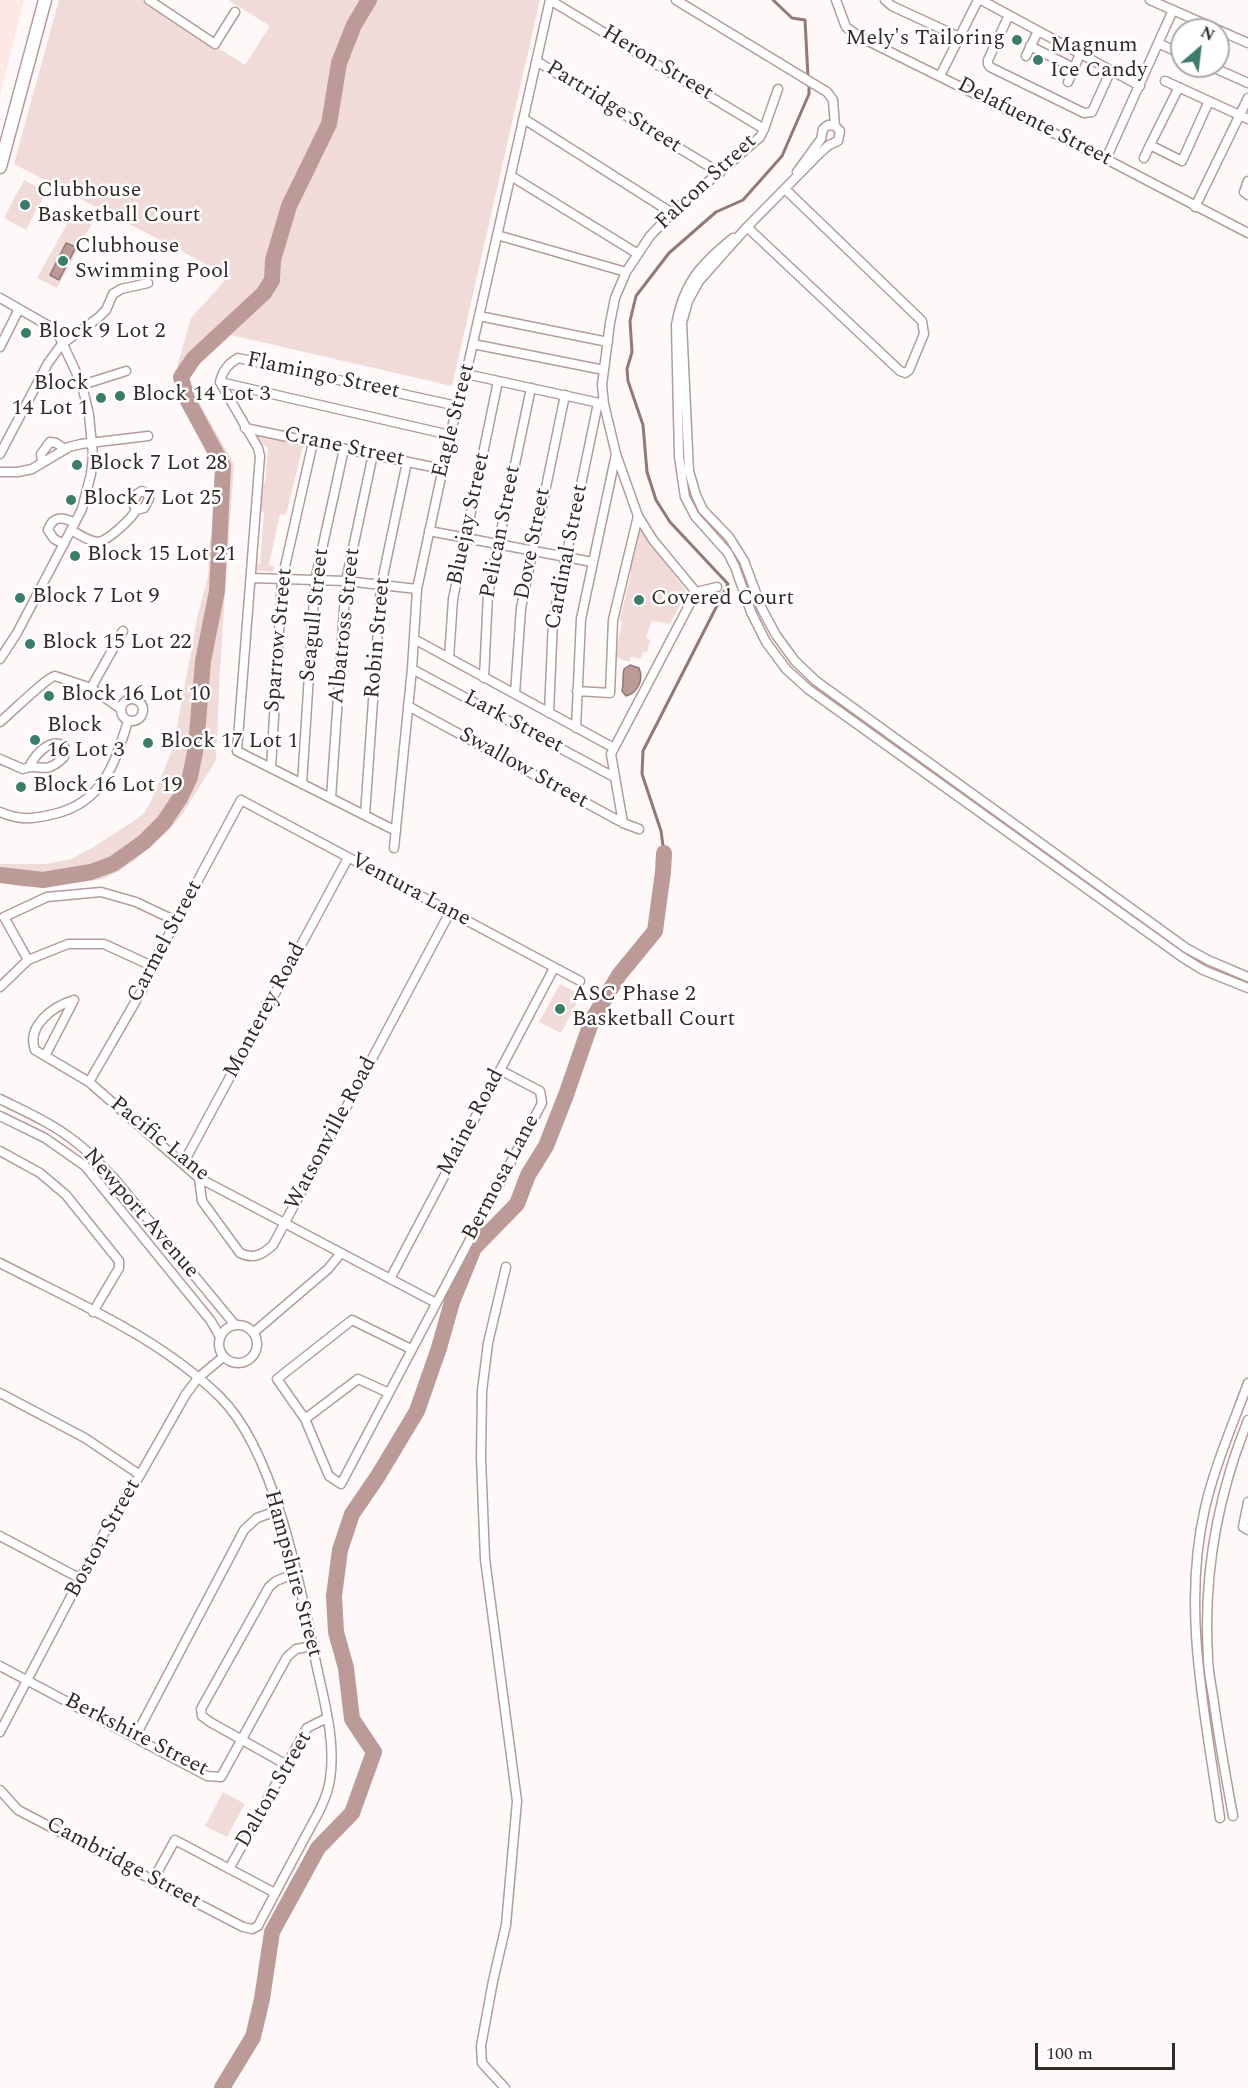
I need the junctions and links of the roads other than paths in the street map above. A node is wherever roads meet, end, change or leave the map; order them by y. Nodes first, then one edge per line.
1 (45, 0) edge
2 (148, 0) edge
3 (550, 0) edge
4 (676, 0) edge
5 (836, 0) edge
6 (885, 0) edge
7 (980, 0) edge
8 (1150, 0) edge
9 (1173, 10) junction
10 (235, 12) dead end
11 (1009, 15) junction
12 (1038, 31) junction
13 (959, 37) junction
14 (1248, 43) edge
15 (1160, 44) junction
16 (1030, 46) junction
17 (1170, 49) edge
18 (1080, 54) junction
19 (1026, 56) dead end
20 (538, 62) junction
21 (1074, 68) junction
22 (1111, 70) junction
23 (1230, 75) edge
24 (940, 76) junction
25 (1165, 81) dead end
26 (1068, 82) dead end
27 (1248, 83) edge
28 (1140, 86) junction
29 (1179, 87) junction
30 (778, 88) dead end
31 (1248, 98) edge
32 (1209, 102) junction
33 (1244, 117) edge
34 (524, 119) junction
35 (835, 126) junction
36 (764, 129) junction
37 (821, 138) junction
38 (829, 145) junction
39 (1150, 145) junction
40 (1144, 158) dead end
41 (1106, 159) junction
42 (0, 168) edge
43 (720, 173) junction
44 (511, 176) junction
45 (1248, 181) edge
46 (785, 189) junction
47 (1248, 195) edge
48 (1195, 207) junction
49 (672, 213) junction
50 (747, 227) junction
51 (1248, 233) edge
52 (497, 235) junction
53 (638, 254) junction
54 (626, 272) junction
55 (148, 283) dead end
56 (0, 298) edge
57 (19, 309) junction
58 (479, 316) junction
59 (608, 342) junction
60 (62, 344) junction
61 (473, 344) junction
62 (0, 347) edge
63 (604, 369) junction
64 (126, 371) dead end
65 (466, 374) junction
66 (498, 381) junction
67 (220, 382) junction
68 (82, 385) junction
69 (531, 388) junction
70 (565, 395) junction
71 (601, 403) junction
72 (457, 406) junction
73 (245, 428) junction
74 (450, 435) junction
75 (148, 436) dead end
76 (92, 442) junction
77 (313, 442) junction
78 (344, 448) junction
79 (65, 449) junction
80 (0, 454) edge
81 (373, 454) junction
82 (616, 454) junction
83 (407, 462) junction
84 (42, 463) junction
85 (442, 469) junction
86 (0, 472) edge
87 (136, 510) dead end
88 (638, 516) junction
89 (73, 527) junction
90 (429, 531) junction
91 (465, 537) junction
92 (63, 544) junction
93 (497, 544) junction
94 (532, 551) junction
95 (566, 556) junction
96 (592, 562) junction
97 (252, 578) junction
98 (282, 580) junction
99 (315, 581) junction
100 (346, 581) junction
101 (381, 586) junction
102 (717, 586) dead end
103 (417, 589) junction
104 (696, 592) junction
105 (123, 631) dead end
106 (414, 639) junction
107 (449, 658) junction
108 (0, 659) edge
109 (412, 669) junction
110 (484, 678) junction
111 (92, 688) junction
112 (577, 691) junction
113 (515, 694) junction
114 (408, 706) junction
115 (121, 709) junction
116 (549, 713) junction
117 (128, 721) junction
118 (0, 722) edge
119 (576, 728) junction
120 (614, 748) junction
121 (0, 759) edge
122 (29, 767) dead end
123 (271, 768) junction
124 (614, 777) junction
125 (302, 784) junction
126 (331, 798) junction
127 (241, 800) joint
128 (0, 812) edge
129 (365, 815) junction
130 (623, 823) junction
131 (639, 829) dead end
132 (396, 831) junction
133 (394, 848) dead end
134 (348, 858) junction
135 (450, 912) junction
136 (176, 921) junction
137 (28, 960) junction
138 (152, 966) junction
139 (554, 968) junction
140 (1248, 977) edge
141 (580, 981) dead end
142 (0, 987) edge
143 (1248, 988) edge
144 (45, 1056) junction
145 (500, 1070) junction
146 (89, 1082) junction
147 (0, 1099) edge
148 (0, 1116) edge
149 (0, 1151) edge
150 (183, 1164) junction
151 (199, 1178) junction
152 (286, 1222) junction
153 (341, 1253) junction
154 (0, 1263) edge
155 (506, 1267) dead end
156 (390, 1279) junction
157 (436, 1303) junction
158 (93, 1312) junction
159 (235, 1325) junction
160 (253, 1333) junction
161 (220, 1337) junction
162 (411, 1349) junction
163 (224, 1357) junction
164 (198, 1378) junction
165 (1248, 1383) edge
166 (0, 1393) edge
167 (389, 1393) junction
168 (305, 1419) junction
169 (1248, 1420) edge
170 (140, 1474) junction
171 (1248, 1502) edge
172 (279, 1510) junction
173 (1248, 1530) edge
174 (0, 1536) edge
175 (1198, 1552) junction
176 (1210, 1553) junction
177 (296, 1573) junction
178 (81, 1579) junction
179 (313, 1646) junction
180 (0, 1666) edge
181 (28, 1680) junction
182 (327, 1718) junction
183 (0, 1732) edge
184 (135, 1737) junction
185 (243, 1740) junction
186 (285, 1764) junction
187 (0, 1790) edge
188 (1233, 1816) dead end
189 (1220, 1818) dead end
190 (229, 1869) junction
191 (153, 1880) junction
192 (275, 1893) junction
193 (252, 1929) joint
194 (505, 2088) edge

1 - 42 main road
2 - 10 street
3 - 20 street, Eagle Street
3 - 36 street, Heron Street
4 - 35 street
5 - 24 street, Delafuente Street
6 - 13 street
7 - 11 street
7 - 13 street
8 - 9 street
9 - 14 street
9 - 15 street
11 - 12 street
11 - 22 street
12 - 16 street
12 - 18 street
13 - 24 street
15 - 17 street
15 - 28 street
16 - 19 street
16 - 21 street
18 - 21 street
18 - 22 street
20 - 34 street, Eagle Street
20 - 43 street, Partridge Street
21 - 26 street
22 - 28 street
23 - 27 street
24 - 41 street, Delafuente Street
25 - 29 street
28 - 41 street
29 - 32 street
29 - 39 street
30 - 36 street, Falcon Street
31 - 33 street
32 - 33 street
32 - 39 street
33 - 48 street
34 - 44 street, Eagle Street
34 - 49 street
35 - 37 street
35 - 38 street
36 - 43 street, Falcon Street
37 - 38 street
37 - 46 street
38 - 46 street
39 - 40 street
41 - 48 street, Delafuente Street
43 - 49 street, Falcon Street
44 - 52 street, Eagle Street
44 - 53 street
45 - 47 street
46 - 50 street
46 - 50 street
48 - 51 street, Delafuente Street
49 - 53 street, Falcon Street
50 - 140 street
50 - 143 street
52 - 54 street
52 - 58 street, Eagle Street
53 - 54 street, Falcon Street
54 - 59 street, Falcon Street
55 - 60 street
56 - 57 street
57 - 60 street
57 - 62 street
58 - 59 street
58 - 61 street, Eagle Street
59 - 63 street, Falcon Street
60 - 68 street
60 - 80 street
61 - 63 street
61 - 65 street, Eagle Street
63 - 71 street, Falcon Street
64 - 68 street
65 - 66 street
65 - 72 street, Eagle Street
66 - 69 street
66 - 91 street, Bluejay Street
67 - 72 street, Flamingo Street
67 - 73 street, Flamingo Street
67 - 74 street
68 - 76 street
69 - 70 street
69 - 93 street, Pelican Street
70 - 71 street
70 - 94 street, Dove Street
71 - 82 street
71 - 95 street, Cardinal Street
72 - 74 street, Eagle Street
73 - 77 street, Crane Street
73 - 97 street, Flamingo Street
74 - 85 street, Eagle Street
75 - 76 street
76 - 79 street
76 - 89 street
77 - 78 street, Crane Street
77 - 98 street, Sparrow Street
78 - 81 street, Crane Street
78 - 99 street, Seagull Street
79 - 84 street
79 - 84 street
81 - 83 street, Crane Street
81 - 100 street, Albatross Street
82 - 88 street
82 - 96 street
83 - 85 street, Crane Street
83 - 101 street, Robin Street
84 - 86 street
85 - 90 street, Eagle Street
87 - 89 street
88 - 104 street
88 - 112 street
89 - 92 street
89 - 92 street
90 - 91 street
90 - 103 street, Eagle Street
91 - 93 street
91 - 107 street, Bluejay Street
92 - 108 street
93 - 94 street
93 - 110 street, Pelican Street
94 - 95 street
94 - 113 street, Dove Street
95 - 96 street
95 - 116 street, Cardinal Street
96 - 112 street
97 - 98 street
97 - 123 street, Flamingo Street
98 - 99 street
98 - 123 street, Sparrow Street
99 - 100 street
99 - 125 street, Seagull Street
100 - 101 street
100 - 126 street, Albatross Street
101 - 103 street
101 - 129 street, Robin Street
102 - 104 street
103 - 106 street, Eagle Street
104 - 120 street
105 - 111 street
106 - 107 street
106 - 109 street, Eagle Street
107 - 110 street
109 - 114 street, Eagle Street
109 - 124 street, Lark Street
110 - 113 street
111 - 115 street
111 - 118 street
112 - 119 street
113 - 116 street
114 - 130 street, Swallow Street
114 - 132 street, Eagle Street
115 - 117 street
115 - 117 street
116 - 119 street
117 - 128 street
119 - 120 street
120 - 124 street
121 - 122 street
123 - 125 street
124 - 130 street
125 - 126 street
126 - 129 street
127 - 134 street, Ventura Lane
127 - 136 street, Carmel Street
129 - 132 street
130 - 131 street, Swallow Street
132 - 133 street, Eagle Street
134 - 135 street, Ventura Lane
134 - 150 street, Monterey Road
135 - 139 street, Ventura Lane
135 - 152 street, Watsonville Road
136 - 137 street
136 - 138 street, Carmel Street
137 - 138 street
137 - 142 street
138 - 146 street, Carmel Street
139 - 141 street, Ventura Lane
139 - 145 street, Maine Road
144 - 144 street
144 - 146 street, Pacific Lane
145 - 156 street, Maine Road
145 - 157 street, Bermosa Lane
146 - 150 street, Pacific Lane
147 - 159 street, Newport Avenue
148 - 161 street, Newport Avenue
149 - 158 street
150 - 151 street, Pacific Lane
151 - 152 street, Pacific Lane
151 - 152 street, Watsonville Road
152 - 153 street, Pacific Lane
153 - 156 street, Pacific Lane
153 - 160 street
154 - 158 street, Hampshire Street
155 - 194 street
156 - 157 street, Pacific Lane
157 - 162 street
158 - 164 street, Hampshire Street
159 - 160 street
159 - 161 street
160 - 163 street
161 - 163 street
162 - 167 street
162 - 168 street
163 - 164 street, Boston Street
164 - 170 street, Boston Street
164 - 172 street, Hampshire Street
165 - 175 street
166 - 170 street
167 - 168 street
167 - 168 street
169 - 176 street
170 - 178 street, Boston Street
171 - 173 street
172 - 177 street, Hampshire Street
172 - 184 street
174 - 178 street
175 - 176 street
175 - 189 street
176 - 188 street
177 - 179 street, Hampshire Street
177 - 185 street
178 - 181 street, Boston Street
179 - 182 street, Hampshire Street
179 - 185 street, Berkshire Street
180 - 181 street, Berkshire Street
181 - 183 street, Boston Street
181 - 184 street, Berkshire Street
182 - 186 street, Dalton Street
182 - 192 street, Hampshire Street
184 - 185 street, Berkshire Street
185 - 186 street
186 - 190 street, Dalton Street
187 - 191 street, Cambridge Street
190 - 191 street
190 - 192 street
191 - 193 street, Cambridge Street
192 - 193 street, Hampshire Street

